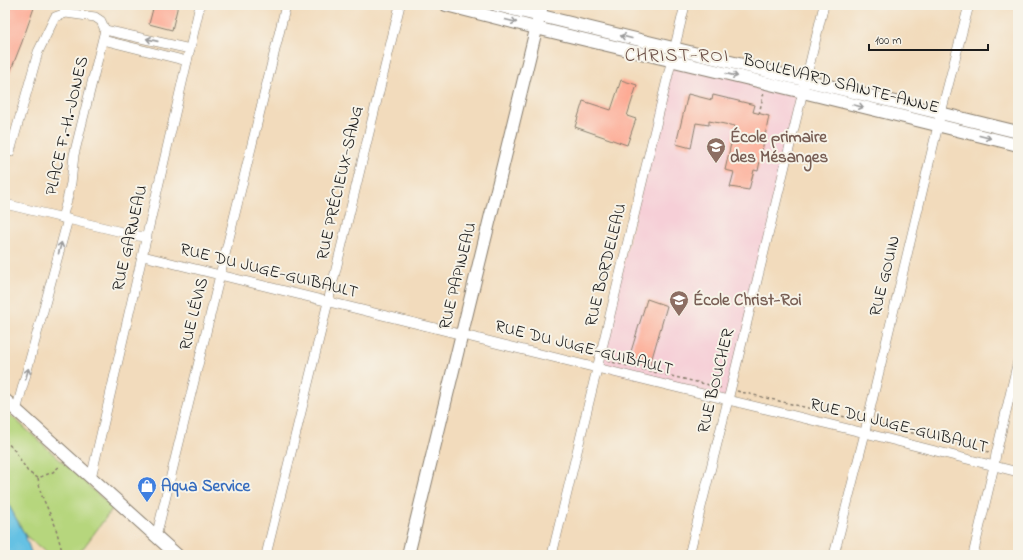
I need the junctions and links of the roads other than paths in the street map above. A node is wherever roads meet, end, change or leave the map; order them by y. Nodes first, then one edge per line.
1 (200, 5) edge
2 (286, 5) edge
3 (400, 5) edge
4 (446, 5) edge
5 (496, 5) edge
6 (685, 5) edge
7 (824, 5) edge
8 (968, 5) edge
9 (541, 10) edge
10 (536, 28) junction
11 (105, 30) junction
12 (103, 40) junction
13 (190, 49) junction
14 (675, 49) junction
15 (672, 61) junction
16 (187, 62) junction
17 (806, 80) junction
18 (803, 92) junction
19 (941, 113) junction
20 (938, 126) junction
21 (1018, 132) edge
22 (1018, 145) edge
23 (5, 153) edge
24 (5, 204) edge
25 (65, 219) junction
26 (147, 238) junction
27 (142, 256) junction
28 (220, 275) junction
29 (328, 302) junction
30 (461, 335) junction
31 (1018, 361) edge
32 (598, 368) junction
33 (5, 400) edge
34 (728, 400) junction
35 (13, 414) junction
36 (865, 433) junction
37 (994, 466) junction
38 (1018, 472) edge
39 (92, 478) junction
40 (156, 536) junction
41 (177, 555) edge
42 (266, 555) edge
43 (408, 555) edge
44 (552, 555) edge
45 (689, 555) edge
46 (834, 555) edge
47 (972, 555) edge

1 - 13 street, RUE GARNEAU
2 - 28 street, RUE LÉVIS
3 - 29 street, RUE PRÉCIEUX-SANG
4 -> 10 street, BOULEVARD SAINTE-ANNE
5 - 9 street, BOULEVARD SAINTE-ANNE
6 - 14 street, RUE BORDELEAU
7 - 17 street, RUE BOUCHER
8 - 19 street, RUE GOUIN
9 - 10 street, RUE PAPINEAU
14 -> 9 street, BOULEVARD SAINTE-ANNE
10 - 15 street, BOULEVARD SAINTE-ANNE
10 - 30 street, RUE PAPINEAU
11 - 12 street, PLACE F.-H.-JONES
13 -> 11 street
11 - 23 street
12 - 16 street, PLACE F.-H.-JONES
12 - 25 street, PLACE F.-H.-JONES
13 - 16 street, RUE GARNEAU
14 - 15 street, RUE BORDELEAU
14 - 17 street, BOULEVARD SAINTE-ANNE
15 -> 18 street, BOULEVARD SAINTE-ANNE
15 - 32 street, RUE BORDELEAU
16 - 26 street, RUE GARNEAU
17 - 18 street, RUE BOUCHER
17 - 19 street, BOULEVARD SAINTE-ANNE
18 -> 20 street, BOULEVARD SAINTE-ANNE
18 - 34 street, RUE BOUCHER
19 - 20 street, RUE GOUIN
19 - 21 street, BOULEVARD SAINTE-ANNE
20 -> 22 street, BOULEVARD SAINTE-ANNE
20 - 36 street, RUE GOUIN
24 - 25 street
25 - 26 street
35 -> 25 street, PLACE F.-H.-JONES
26 - 27 street, RUE GARNEAU
27 - 28 street, RUE DU JUGE-GUIBAULT
27 - 39 street, RUE GARNEAU
28 - 29 street, RUE DU JUGE-GUIBAULT
28 - 40 street, RUE LÉVIS
29 - 30 street, RUE DU JUGE-GUIBAULT
29 - 42 street, RUE PRÉCIEUX-SANG
30 - 32 street, RUE DU JUGE-GUIBAULT
30 - 43 street, RUE PAPINEAU
31 - 37 street
32 - 34 street, RUE DU JUGE-GUIBAULT
32 - 44 street, RUE BORDELEAU
33 - 35 street
34 - 36 street, RUE DU JUGE-GUIBAULT
34 - 45 street, RUE BOUCHER
35 - 39 street
36 - 37 street, RUE DU JUGE-GUIBAULT
36 - 46 street, RUE GOUIN
37 - 38 street, RUE DU JUGE-GUIBAULT
37 - 47 street
39 - 40 street
40 - 41 street

